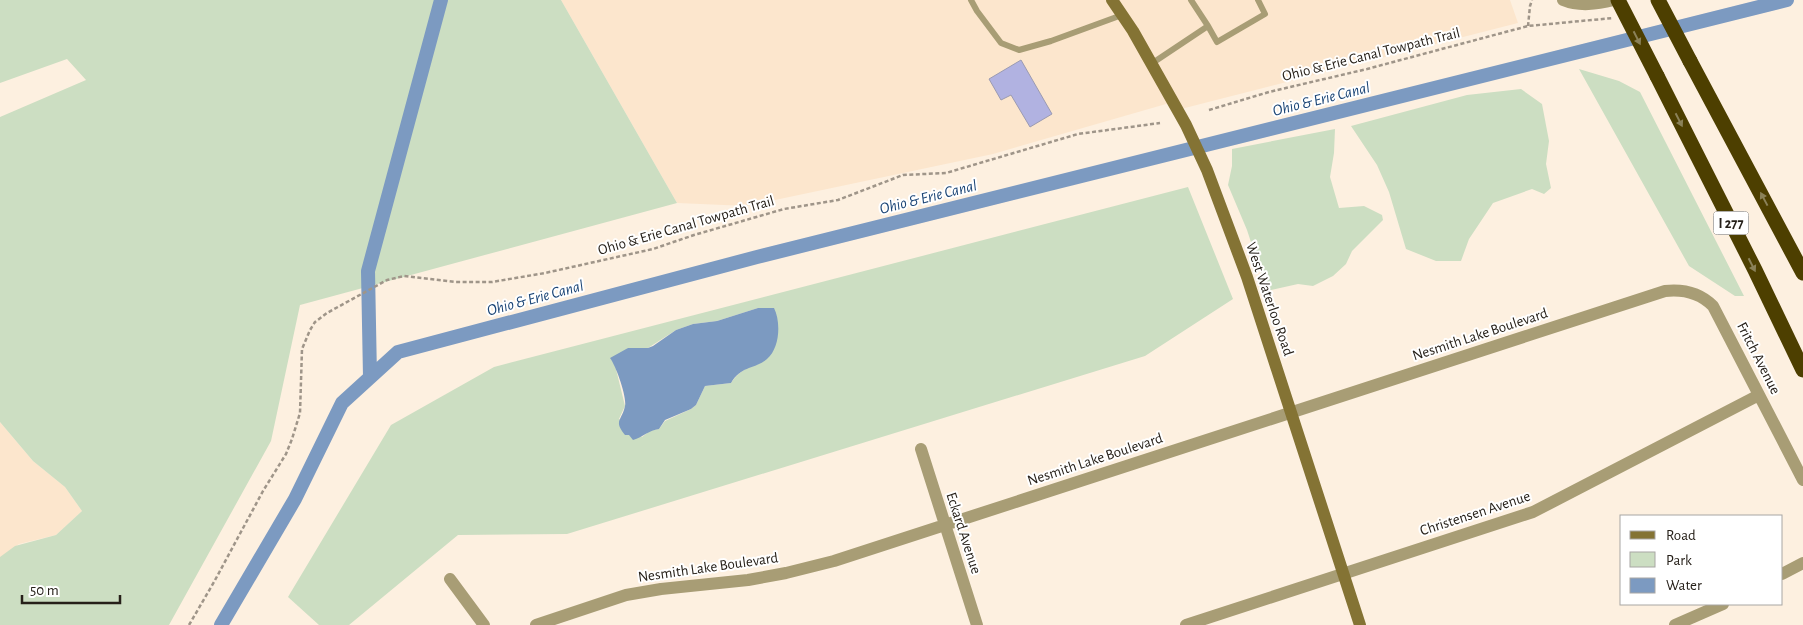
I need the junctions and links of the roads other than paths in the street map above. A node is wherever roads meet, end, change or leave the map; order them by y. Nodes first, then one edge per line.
1 (971, 0) edge
2 (1112, 0) edge
3 (1191, 0) edge
4 (1258, 0) edge
5 (1563, 0) edge
6 (1616, 0) edge
7 (1658, 0) edge
8 (1122, 15) junction
9 (1208, 26) junction
10 (1152, 64) junction
11 (1803, 273) edge
12 (1656, 294) joint
13 (1803, 370) edge
14 (1759, 395) junction
15 (1290, 412) junction
16 (921, 450) dead end
17 (1803, 480) edge
18 (944, 525) junction
19 (1801, 565) edge
20 (1342, 574) junction
21 (1783, 574) edge
22 (450, 579) dead end
23 (1721, 605) edge
24 (484, 625) edge
25 (536, 625) edge
26 (977, 625) edge
27 (1186, 625) edge
28 (1360, 625) edge
29 (1675, 625) edge

1 - 8 lane
2 - 8 main road, West Waterloo Road
3 - 9 lane
4 - 9 lane
5 - 6 street
6 -> 13 highway, I 277, bridge
11 -> 7 highway, I 277, bridge
8 - 10 main road, West Waterloo Road
9 - 10 lane
10 - 15 main road, West Waterloo Road
12 - 14 street, Fritch Avenue
12 - 15 street, Nesmith Lake Boulevard
14 - 17 street, Fritch Avenue
14 - 20 street, Christensen Avenue
15 - 18 street, Nesmith Lake Boulevard
15 - 20 main road, West Waterloo Road
16 - 18 street, Eckard Avenue
18 - 25 street, Nesmith Lake Boulevard
18 - 26 street, Eckard Avenue
19 - 21 street
20 - 27 street, Christensen Avenue
20 - 28 main road, West Waterloo Road
22 - 24 street
23 - 29 street

